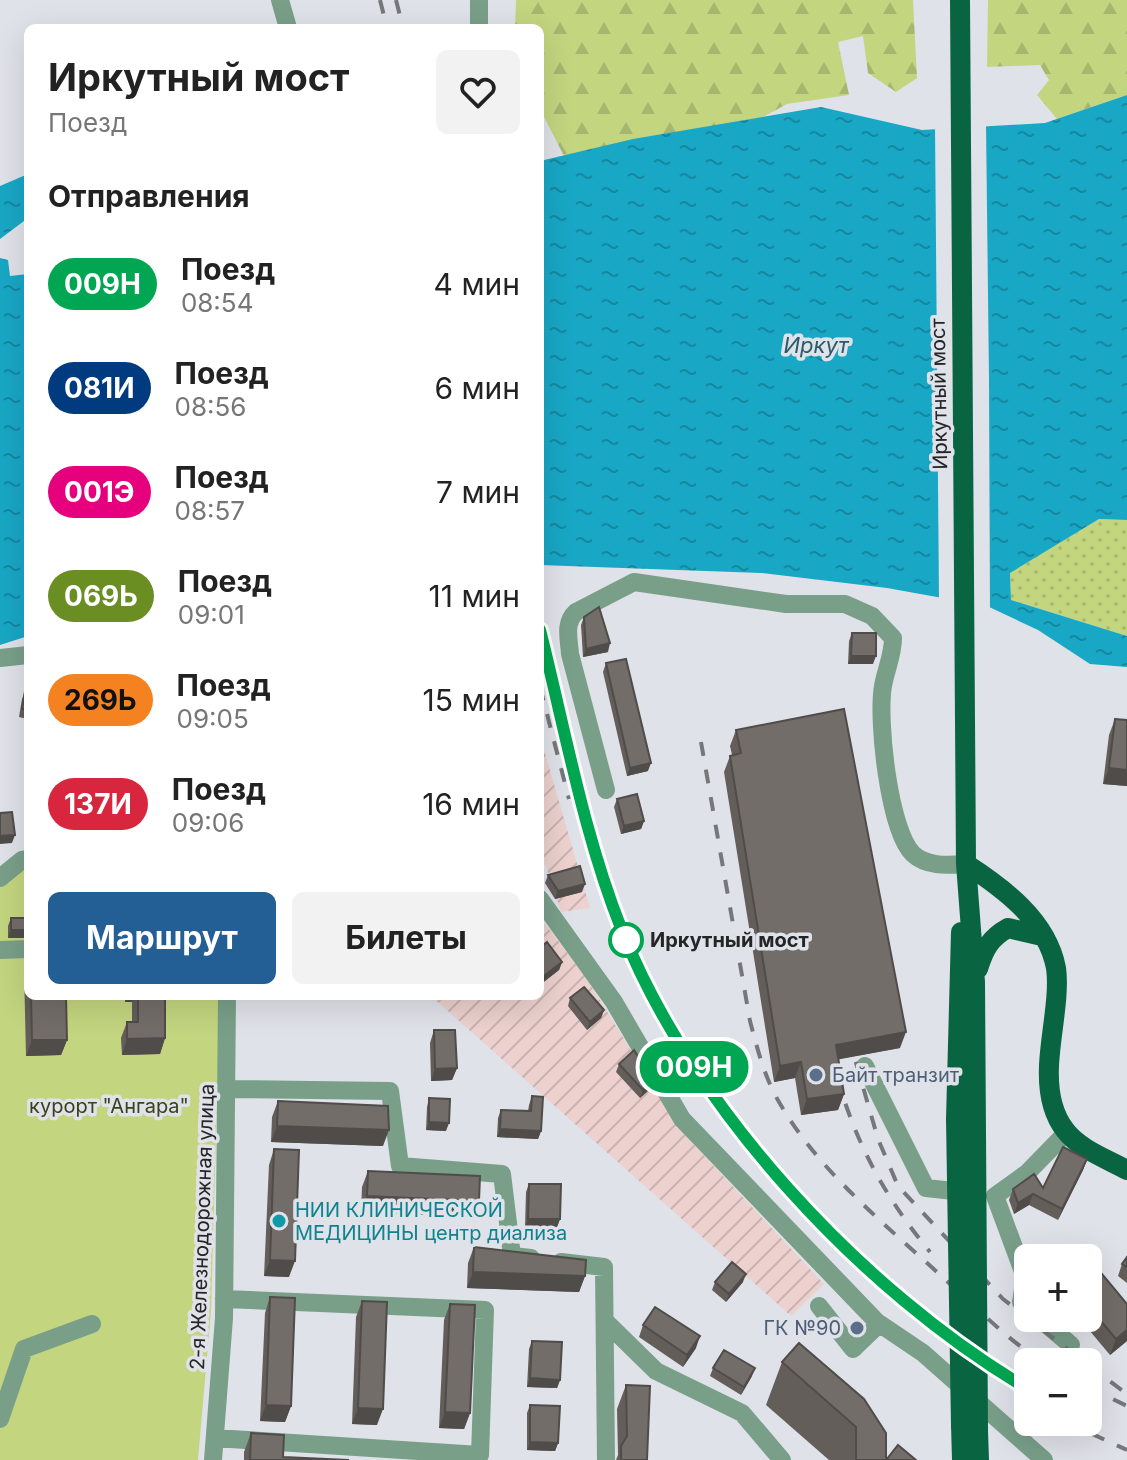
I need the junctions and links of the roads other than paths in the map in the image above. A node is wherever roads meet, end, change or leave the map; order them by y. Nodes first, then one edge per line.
1 (280, 0) edge
2 (479, 0) edge
3 (960, 0) edge
4 (287, 24) edge
5 (479, 24) edge
6 (24, 655) edge
7 (0, 658) edge
8 (606, 790) dead end
9 (24, 860) edge
10 (966, 864) junction
11 (0, 878) edge
12 (544, 905) edge
13 (1042, 936) junction
14 (24, 949) edge
15 (0, 950) edge
16 (975, 982) junction
17 (227, 1000) edge
18 (865, 1066) dead end
19 (229, 1089) junction
20 (1066, 1133) junction
21 (1127, 1170) edge
22 (995, 1196) junction
23 (1014, 1247) edge
24 (224, 1299) junction
25 (819, 1306) dead end
26 (606, 1322) junction
27 (92, 1324) dead end
28 (879, 1324) junction
29 (1056, 1332) edge
30 (1071, 1345) dead end
31 (0, 1419) edge
32 (970, 1428) junction
33 (215, 1438) junction
34 (213, 1460) edge
35 (606, 1460) edge
36 (782, 1460) edge
37 (962, 1460) edge
38 (979, 1460) edge
39 (1044, 1460) edge

1 - 4 street
2 - 5 street
3 - 10 main road, Иркутный мост
6 - 7 street
8 - 10 street
9 - 11 street
10 - 13 main road
10 - 16 main road, Иркутный мост
10 - 32 main road, bridge
12 - 28 street
13 - 16 main road
13 - 20 main road
14 - 15 street
16 - 32 main road, Иркутный мост, bridge
17 - 19 street, 2-я Железнодорожная улица
18 - 22 street
19 - 24 street, 2-я Железнодорожная улица
19 - 26 street
20 - 21 main road
20 - 22 street
22 - 23 street
24 - 33 street, 2-я Железнодорожная улица
24 - 33 street
25 - 28 street
26 - 35 street
26 - 36 street
27 - 31 street
28 - 39 street
29 - 30 street
32 - 37 main road
32 - 38 main road
33 - 34 street, 2-я Железнодорожная улица

